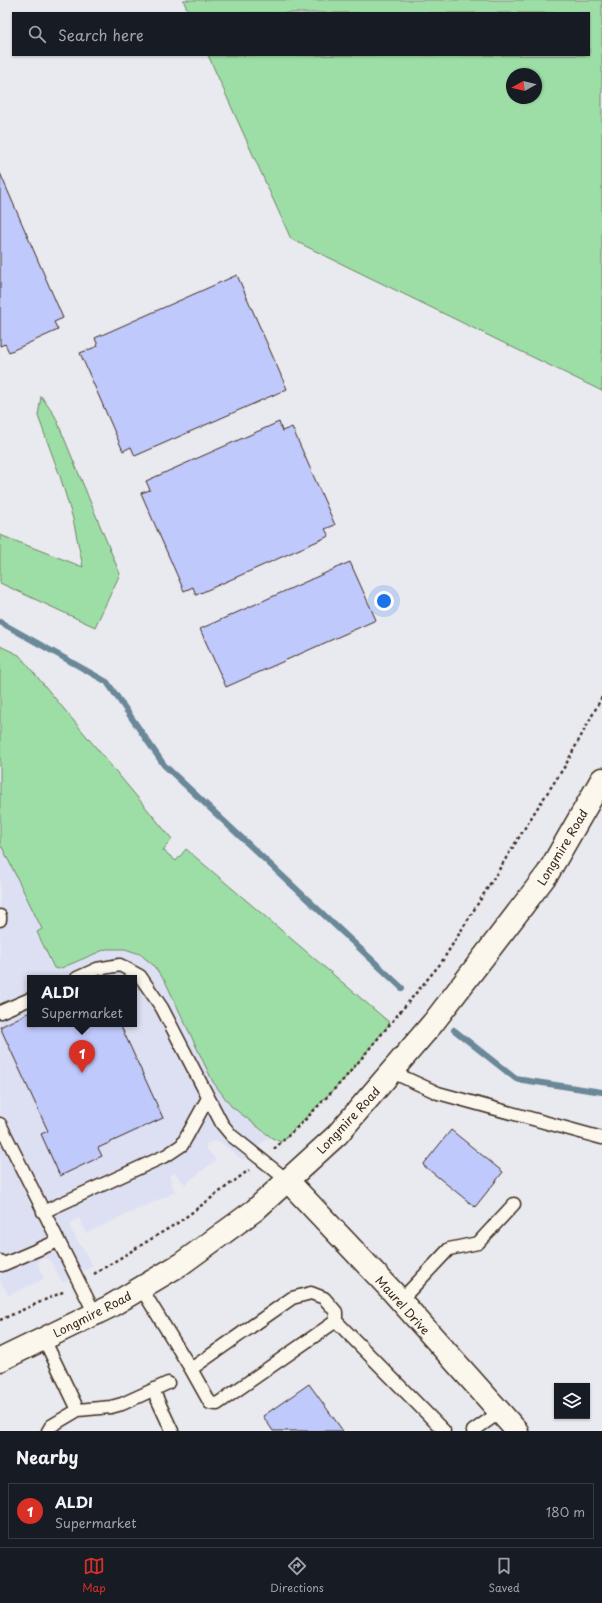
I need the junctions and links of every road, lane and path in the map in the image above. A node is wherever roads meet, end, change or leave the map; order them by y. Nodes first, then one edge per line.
1 (602, 697) edge
2 (602, 779) edge
3 (0, 916) edge
4 (0, 920) edge
5 (84, 975) edge
6 (27, 1000) edge
7 (0, 1012) edge
8 (392, 1072) junction
9 (208, 1098) junction
10 (0, 1124) edge
11 (602, 1138) edge
12 (262, 1160) junction
13 (287, 1180) junction
14 (514, 1204) dead end
15 (43, 1212) junction
16 (58, 1241) junction
17 (0, 1262) edge
18 (79, 1283) junction
19 (141, 1288) junction
20 (400, 1301) junction
21 (95, 1314) junction
22 (0, 1320) edge
23 (336, 1321) junction
24 (44, 1339) junction
25 (0, 1360) edge
26 (191, 1369) junction
27 (168, 1383) dead end
28 (153, 1390) junction
29 (78, 1410) junction
30 (500, 1412) junction
31 (48, 1431) edge
32 (172, 1431) edge
33 (444, 1431) edge
34 (473, 1431) edge
35 (517, 1431) edge

1 - 12 path
2 - 8 main road, Longmire Road
3 - 4 lane
5 - 9 lane
6 - 7 lane
8 - 11 lane
8 - 13 main road, Longmire Road
9 - 12 lane
9 - 15 lane
10 - 15 lane
12 - 13 lane
12 - 18 path
13 - 19 main road, Longmire Road
13 - 20 main road, Maurel Drive
14 - 20 lane
15 - 16 lane
16 - 17 lane
16 - 18 lane
18 - 21 lane
18 - 22 path
19 - 21 main road, Longmire Road
19 - 26 lane
20 - 30 main road, Maurel Drive
21 - 24 main road, Longmire Road
23 - 26 lane
23 - 26 lane
23 - 33 lane
24 - 25 main road, Longmire Road
24 - 29 lane
27 - 28 lane
28 - 29 lane
28 - 32 lane
29 - 31 lane
30 - 34 lane
30 - 35 main road, Maurel Drive

